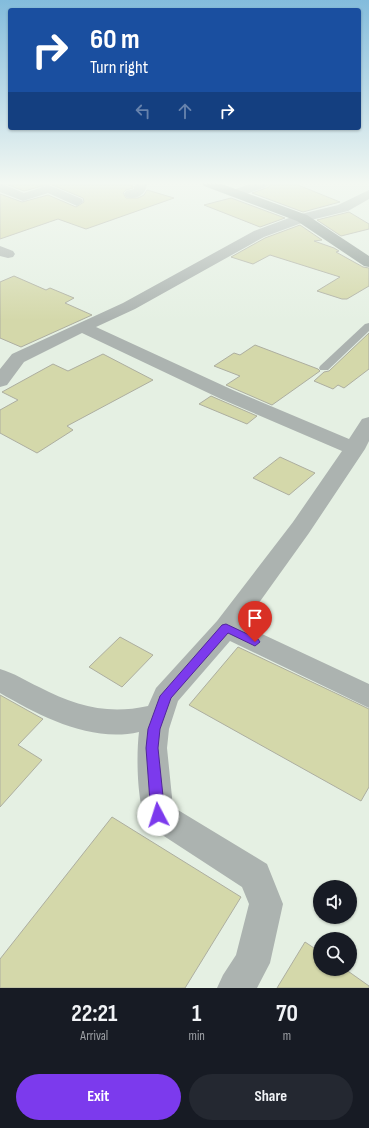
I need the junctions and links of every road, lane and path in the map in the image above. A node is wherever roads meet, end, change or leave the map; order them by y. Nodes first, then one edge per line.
1 (272, 229) edge
2 (319, 229) edge
3 (369, 263) edge
4 (369, 326) edge
5 (82, 327) junction
6 (324, 368) dead end
7 (0, 381) edge
8 (369, 423) edge
9 (355, 449) junction
10 (226, 628) junction
11 (0, 680) edge
12 (369, 698) edge
13 (158, 716) junction
14 (236, 988) edge

1 - 5 street
2 - 3 street
4 - 6 lane
5 - 7 street
5 - 9 street
8 - 9 street
9 - 10 street
10 - 12 street
10 - 13 street
11 - 13 street
13 - 14 street

